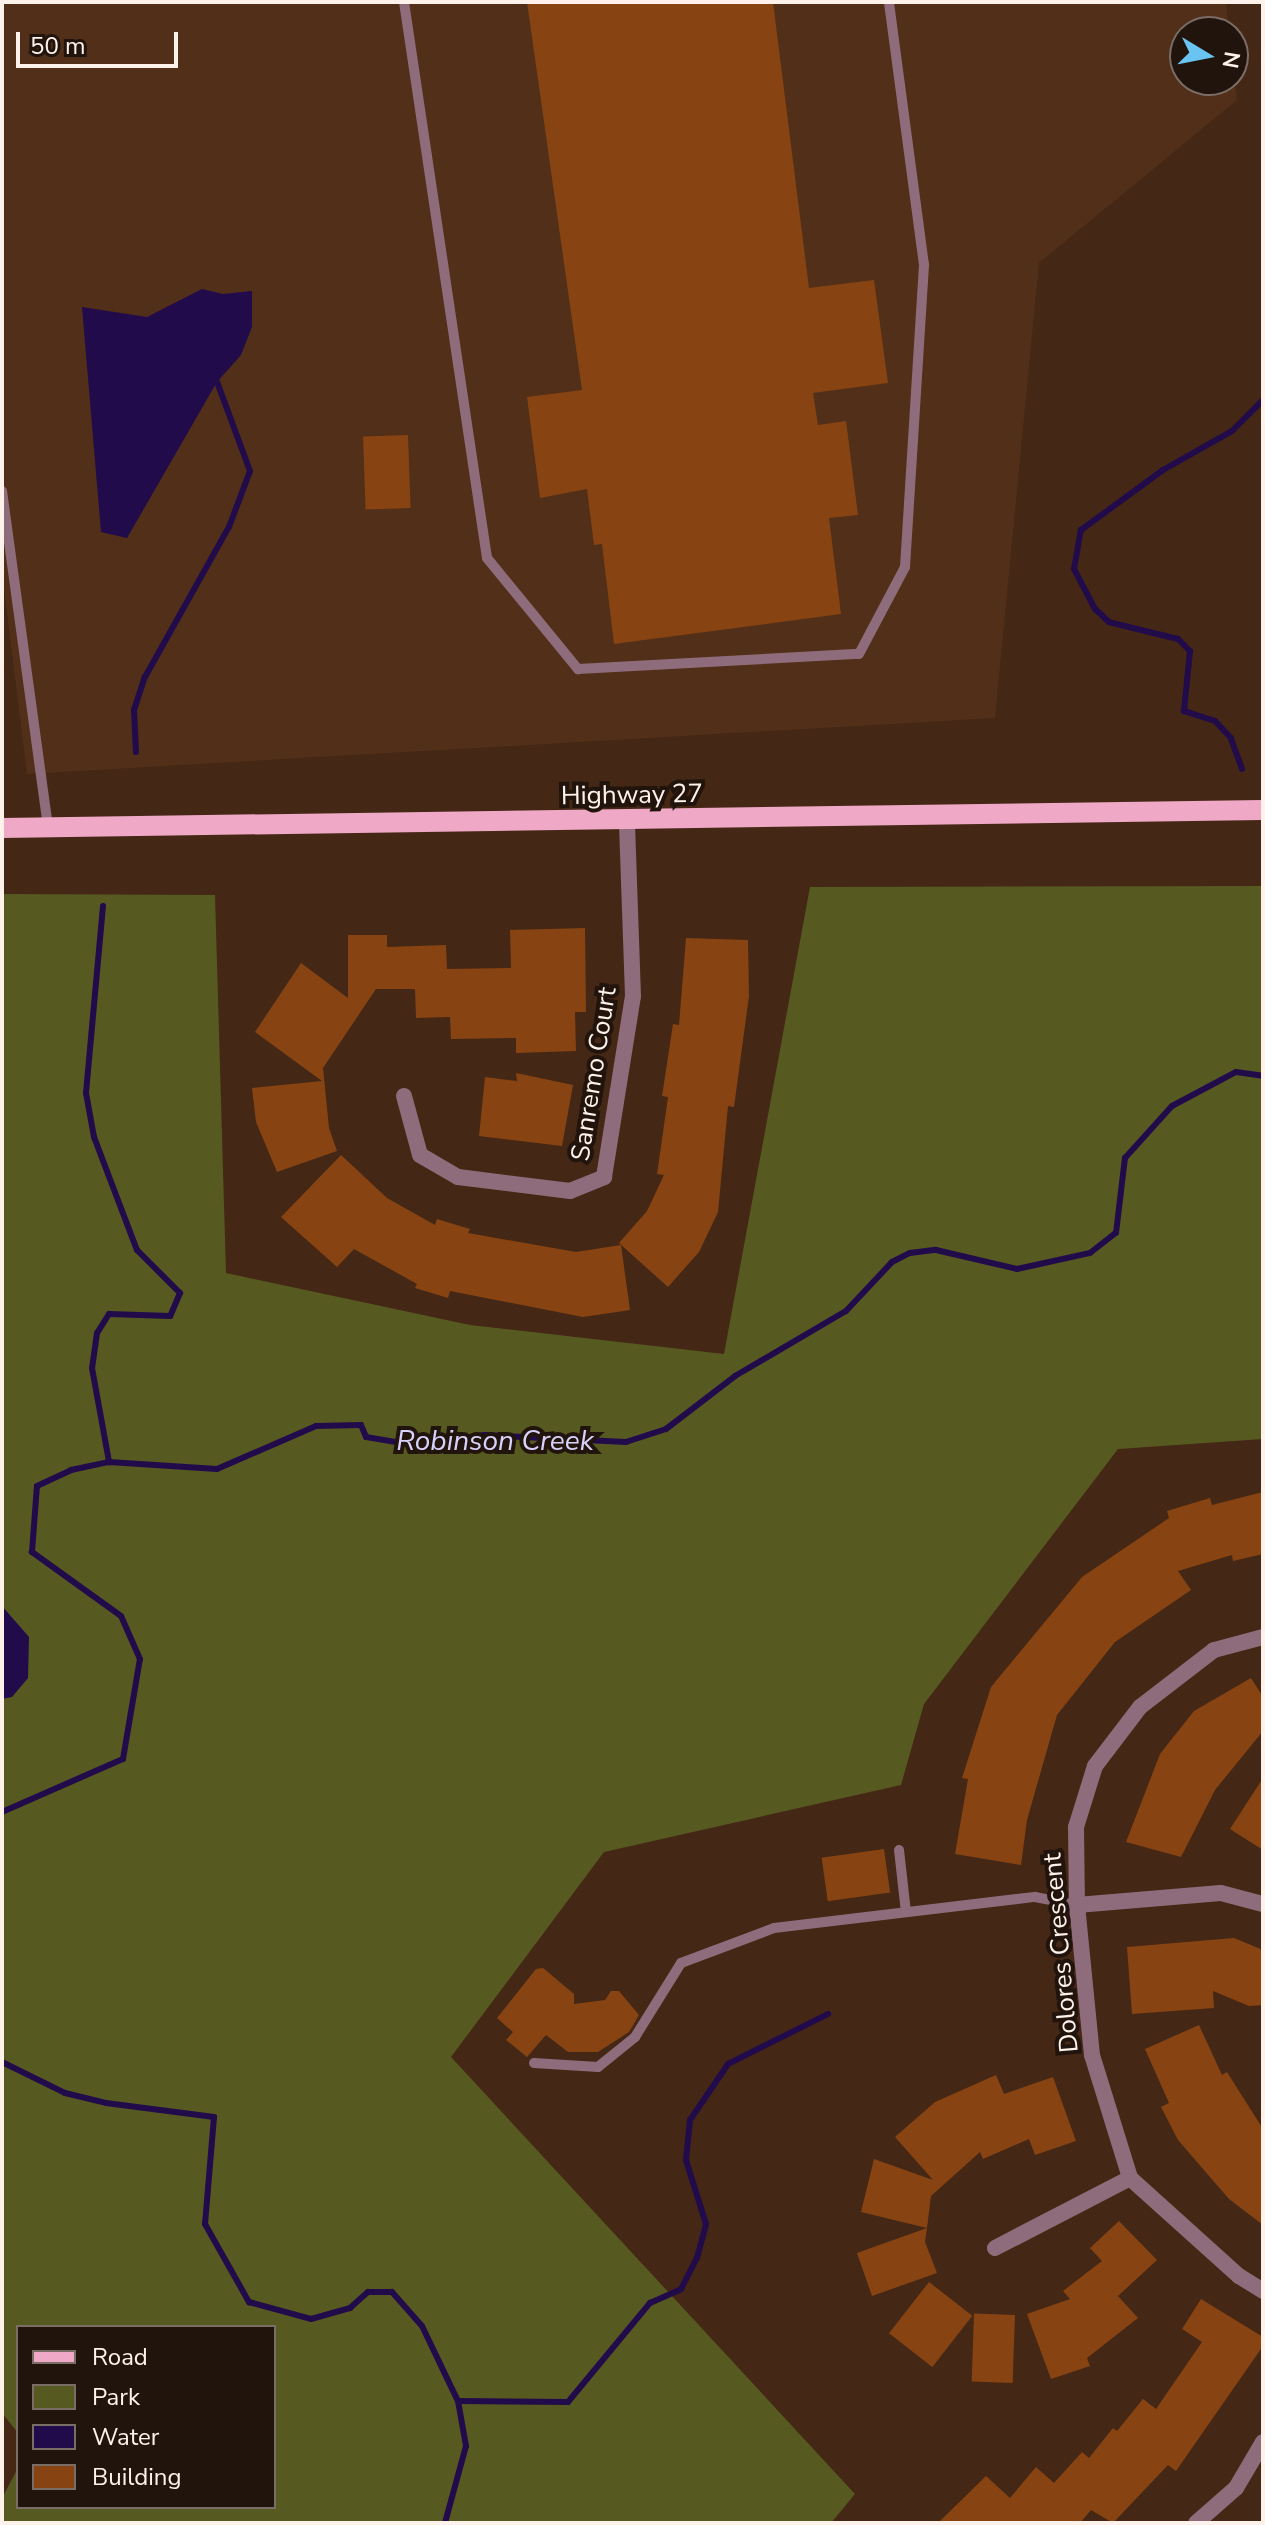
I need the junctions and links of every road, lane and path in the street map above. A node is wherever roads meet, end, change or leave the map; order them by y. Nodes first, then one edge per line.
1 (404, 2) edge
2 (889, 2) edge
3 (2, 491) edge
4 (1263, 810) edge
5 (627, 821) junction
6 (48, 827) junction
7 (2, 828) edge
8 (404, 1096) dead end
9 (1263, 1637) edge
10 (899, 1850) dead end
11 (1263, 1904) edge
12 (1077, 1905) junction
13 (906, 1912) junction
14 (534, 2063) dead end
15 (1130, 2178) junction
16 (995, 2248) dead end
17 (1263, 2291) edge
18 (1263, 2442) edge
19 (1196, 2523) edge

1 - 2 lane
3 - 6 lane
4 - 5 main road, Highway 27
5 - 6 main road, Highway 27
5 - 8 street, Sanremo Court
6 - 7 main road, Highway 27
9 - 12 street, Dolores Crescent
10 - 13 lane
11 - 12 street
12 - 13 lane
12 - 15 street, Dolores Crescent
13 - 14 lane
15 - 16 street
15 - 17 street
18 - 19 street

